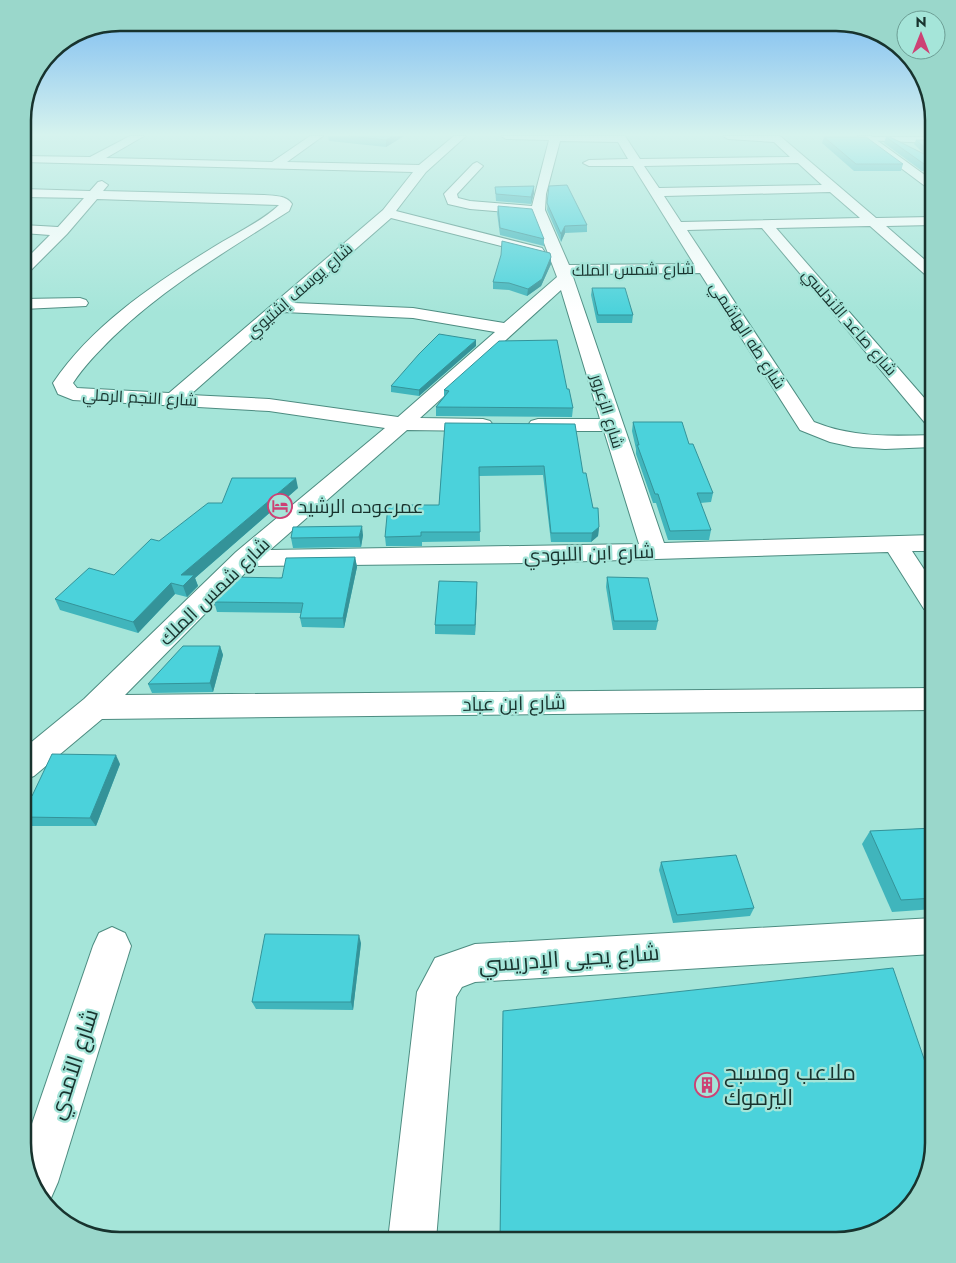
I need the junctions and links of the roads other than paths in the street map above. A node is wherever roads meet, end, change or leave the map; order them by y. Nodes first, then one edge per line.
1 (94, 195) edge
2 (127, 195) edge
3 (402, 195) edge
4 (451, 195) edge
5 (540, 195) edge
6 (658, 195) edge
7 (843, 195) edge
8 (538, 210) junction
9 (388, 214) junction
10 (925, 221) edge
11 (875, 222) junction
12 (766, 224) junction
13 (678, 226) junction
14 (31, 229) edge
15 (62, 231) junction
16 (31, 262) edge
17 (925, 266) edge
18 (562, 268) junction
19 (704, 268) junction
20 (80, 302) dead end
21 (31, 304) edge
22 (279, 307) junction
23 (508, 328) junction
24 (175, 398) junction
25 (925, 410) edge
26 (402, 424) junction
27 (613, 426) junction
28 (925, 441) edge
29 (925, 544) edge
30 (896, 545) junction
31 (654, 551) junction
32 (245, 558) junction
33 (925, 589) edge
34 (925, 699) edge
35 (95, 707) junction
36 (31, 760) edge
37 (925, 937) edge
38 (112, 946) dead end
39 (37, 1173) edge
40 (413, 1232) edge

1 - 15 street
2 - 24 street, شارع النجم الرملي
3 - 9 street, شارع يوسف إشتيوي
4 - 8 street
5 - 8 street
6 - 13 street, شارع طه الهاشمي
7 - 11 street
8 - 18 street, شارع الزعرور
9 - 18 street
9 - 22 street, شارع يوسف إشتيوي
10 - 11 street
11 - 12 street
11 - 17 street
12 - 13 street
12 - 25 street, شارع صاعد الأندلسي
13 - 19 street, شارع طه الهاشمي
14 - 15 street
15 - 16 street
18 - 19 street, شارع شمس الملك
18 - 23 street, شارع شمس الملك
18 - 27 street, شارع الزعرور
19 - 28 street, شارع طه الهاشمي
20 - 21 street
22 - 23 street
22 - 24 street, شارع يوسف إشتيوي
23 - 26 street, شارع شمس الملك
24 - 26 street, شارع النجم الرملي
26 - 27 street, شارع النجم الرملي
26 - 32 street, شارع شمس الملك
27 - 31 street, شارع الزعرور
29 - 30 street, شارع ابن اللبودي
30 - 31 street, شارع ابن اللبودي
30 - 33 street
31 - 32 street, شارع ابن اللبودي
32 - 35 street, شارع شمس الملك
34 - 35 street, شارع ابن عباد
35 - 36 street, شارع شمس الملك
37 - 40 street, شارع يحيى الإدريسي
38 - 39 street, شارع الآمدي

